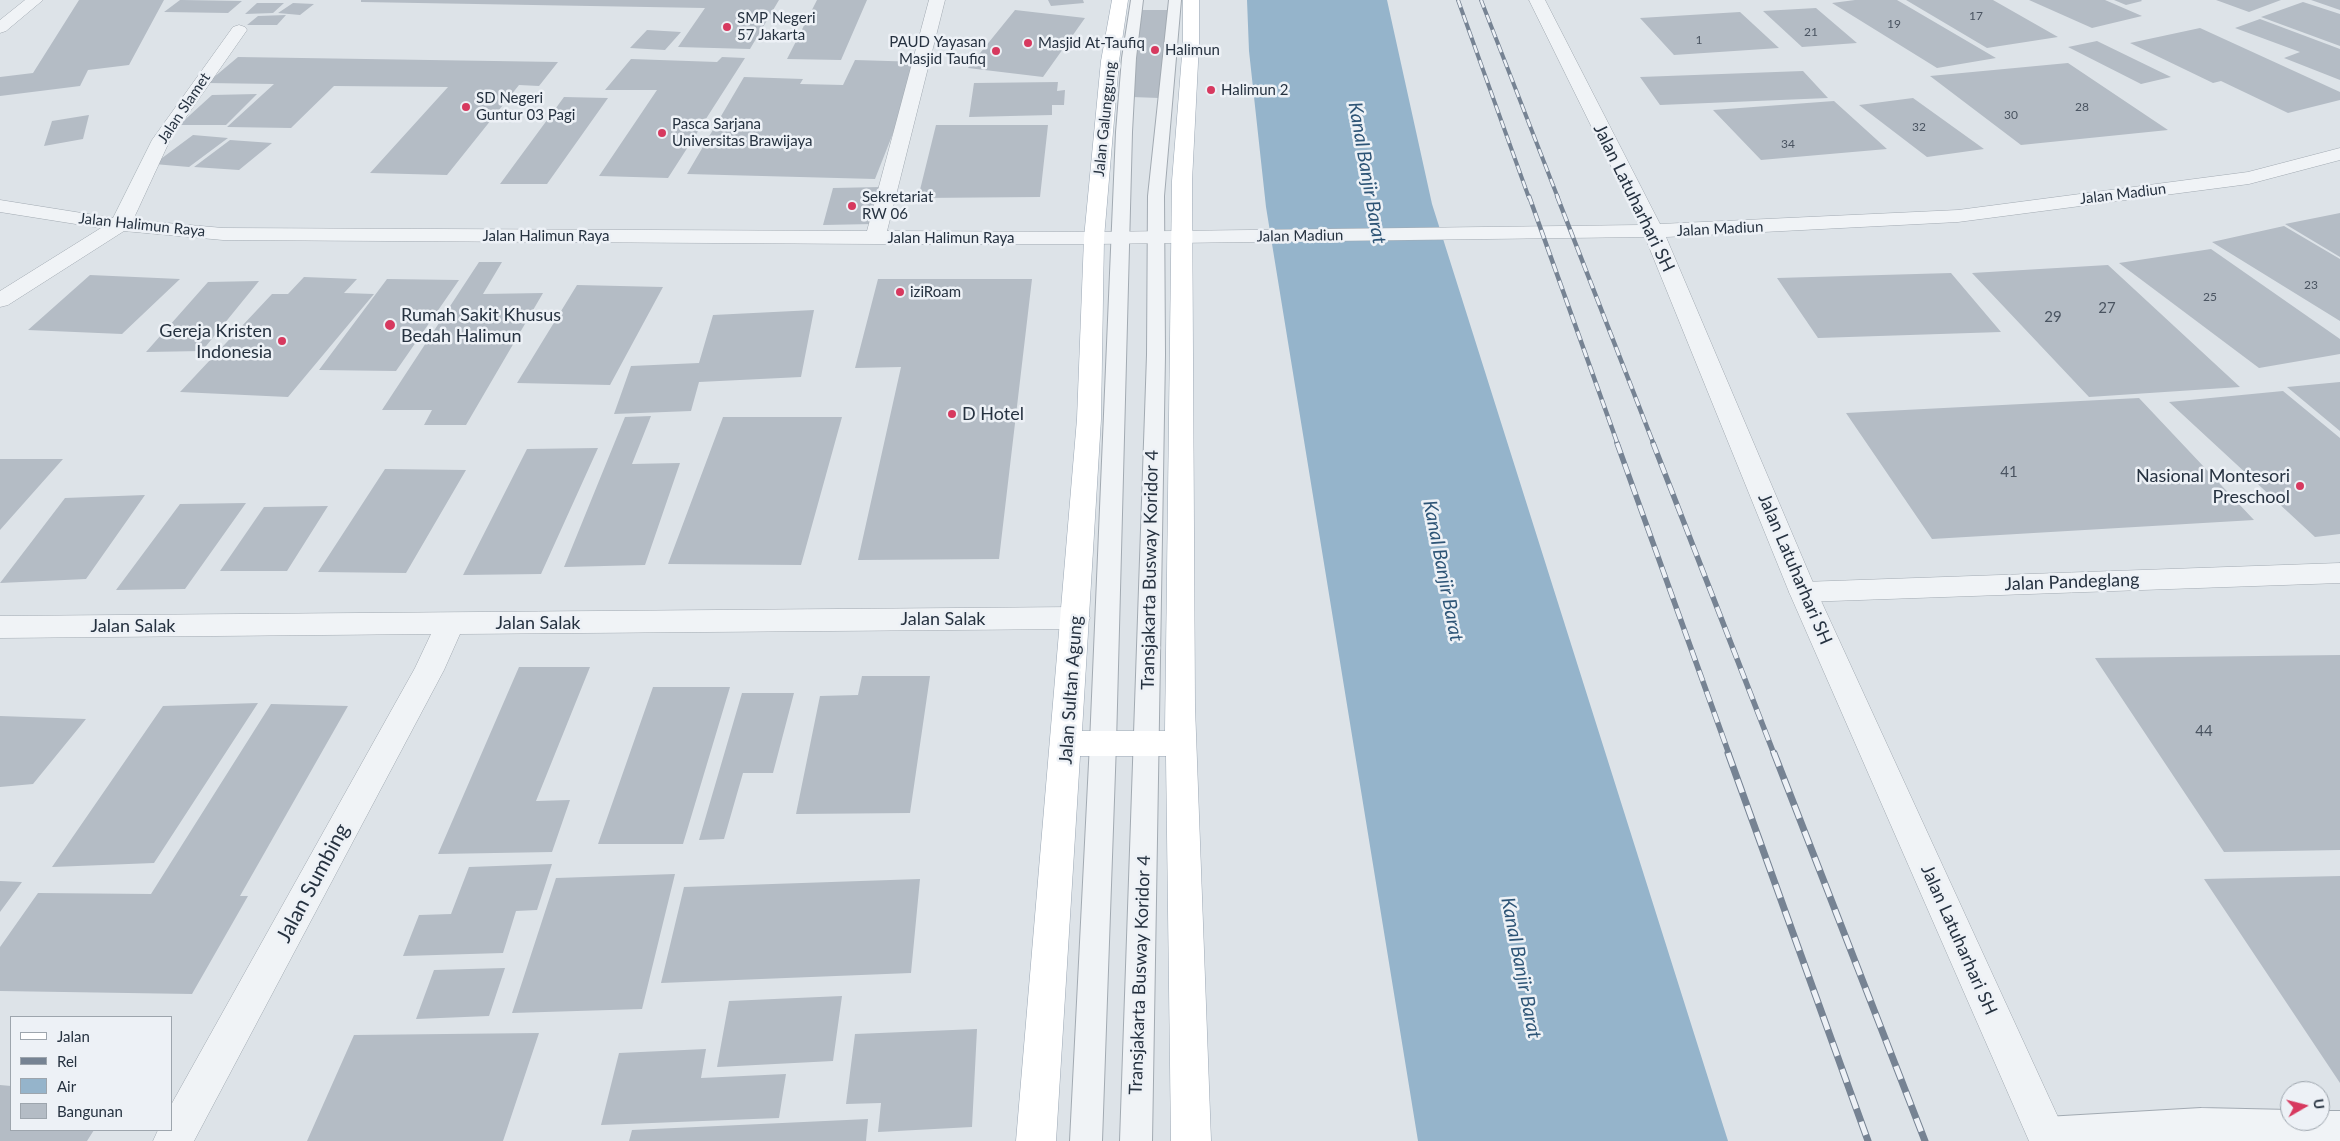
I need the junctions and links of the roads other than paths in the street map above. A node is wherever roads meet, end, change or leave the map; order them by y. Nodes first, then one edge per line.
1 (35, 0) edge
2 (937, 0) edge
3 (1120, 0) edge
4 (1137, 0) edge
5 (1175, 0) edge
6 (1191, 0) edge
7 (1537, 0) edge
8 (0, 28) edge
9 (239, 30) dead end
10 (2340, 154) edge
11 (0, 206) edge
12 (120, 226) junction
13 (1653, 231) junction
14 (1121, 237) junction
15 (1169, 237) junction
16 (875, 238) junction
17 (1094, 238) junction
18 (0, 300) edge
19 (2340, 573) edge
20 (1803, 592) junction
21 (1076, 618) junction
22 (450, 623) junction
23 (0, 627) edge
24 (1067, 743) junction
25 (1103, 743) junction
26 (1146, 744) junction
27 (1182, 744) junction
28 (2340, 1126) edge
29 (2047, 1137) edge
30 (174, 1141) edge
31 (1036, 1141) edge
32 (1086, 1141) edge
33 (1136, 1141) edge
34 (1191, 1141) edge

1 - 8 street
2 - 16 street
3 - 17 main road, Jalan Galunggung
4 - 14 lane
5 - 15 lane, Transjakarta Busway Koridor 4
6 - 15 main road
7 - 13 street, Jalan Latuharhari SH
9 - 12 street, Jalan Slamet
10 - 13 street, Jalan Madiun
11 - 12 street, Jalan Halimun Raya
12 - 16 street, Jalan Halimun Raya
12 - 18 street
13 - 15 street, Jalan Madiun
13 - 20 street, Jalan Latuharhari SH
14 - 15 street, Jalan Madiun
14 - 17 street, Jalan Madiun
14 - 25 lane
15 - 26 lane, Transjakarta Busway Koridor 4
15 - 27 main road
16 - 17 street, Jalan Halimun Raya
17 - 21 main road, Jalan Sultan Agung
19 - 20 street, Jalan Pandeglang
20 - 29 street, Jalan Latuharhari SH
21 - 22 street, Jalan Salak
21 - 24 main road, Jalan Sultan Agung
22 - 23 street, Jalan Salak
22 - 30 street, Jalan Sumbing
24 - 25 main road
24 - 31 main road, Jalan Sultan Agung
25 - 26 main road
25 - 32 lane
26 - 27 main road
26 - 33 lane, Transjakarta Busway Koridor 4
27 - 34 main road
28 - 29 lane

